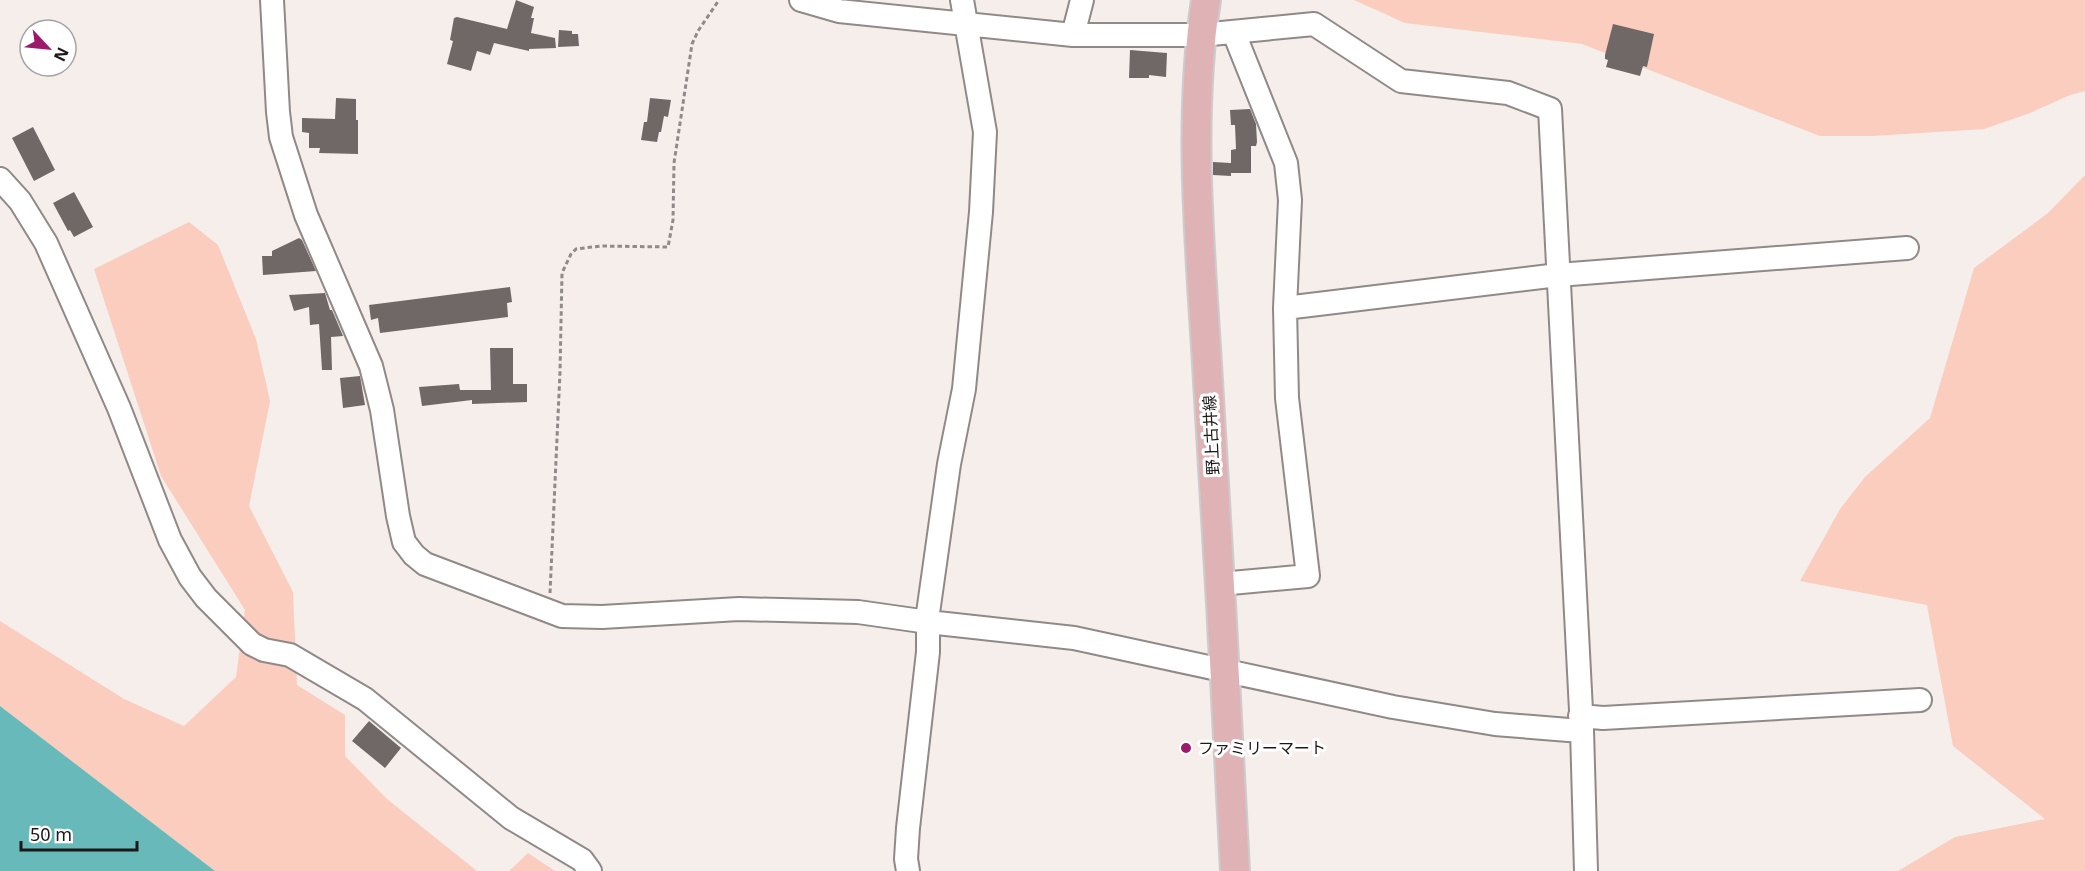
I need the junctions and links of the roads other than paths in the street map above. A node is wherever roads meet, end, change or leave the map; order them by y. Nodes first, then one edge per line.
1 (272, 0) edge
2 (801, 0) edge
3 (962, 0) edge
4 (1082, 0) edge
5 (1206, 0) edge
6 (966, 23) junction
7 (1234, 33) junction
8 (1073, 35) junction
9 (1201, 35) junction
10 (0, 179) edge
11 (1907, 248) dead end
12 (1558, 276) junction
13 (1285, 308) junction
14 (1220, 584) junction
15 (928, 622) junction
16 (1225, 670) junction
17 (1920, 699) dead end
18 (1581, 724) junction
19 (590, 871) edge
20 (908, 871) edge
21 (1235, 871) edge
22 (1586, 871) edge

1 - 15 street
2 - 6 street
3 - 6 street
4 - 8 street
5 - 9 main road, 野上古井線
6 - 8 street
6 - 15 street
7 - 9 street
7 - 12 street
7 - 13 street
8 - 9 street
9 - 14 main road, 野上古井線
10 - 19 street
11 - 12 street
12 - 13 street
12 - 18 street
13 - 14 street
14 - 16 main road, 野上古井線
15 - 16 street
15 - 20 street
16 - 18 street
16 - 21 main road, 野上古井線
17 - 18 street
18 - 22 street

